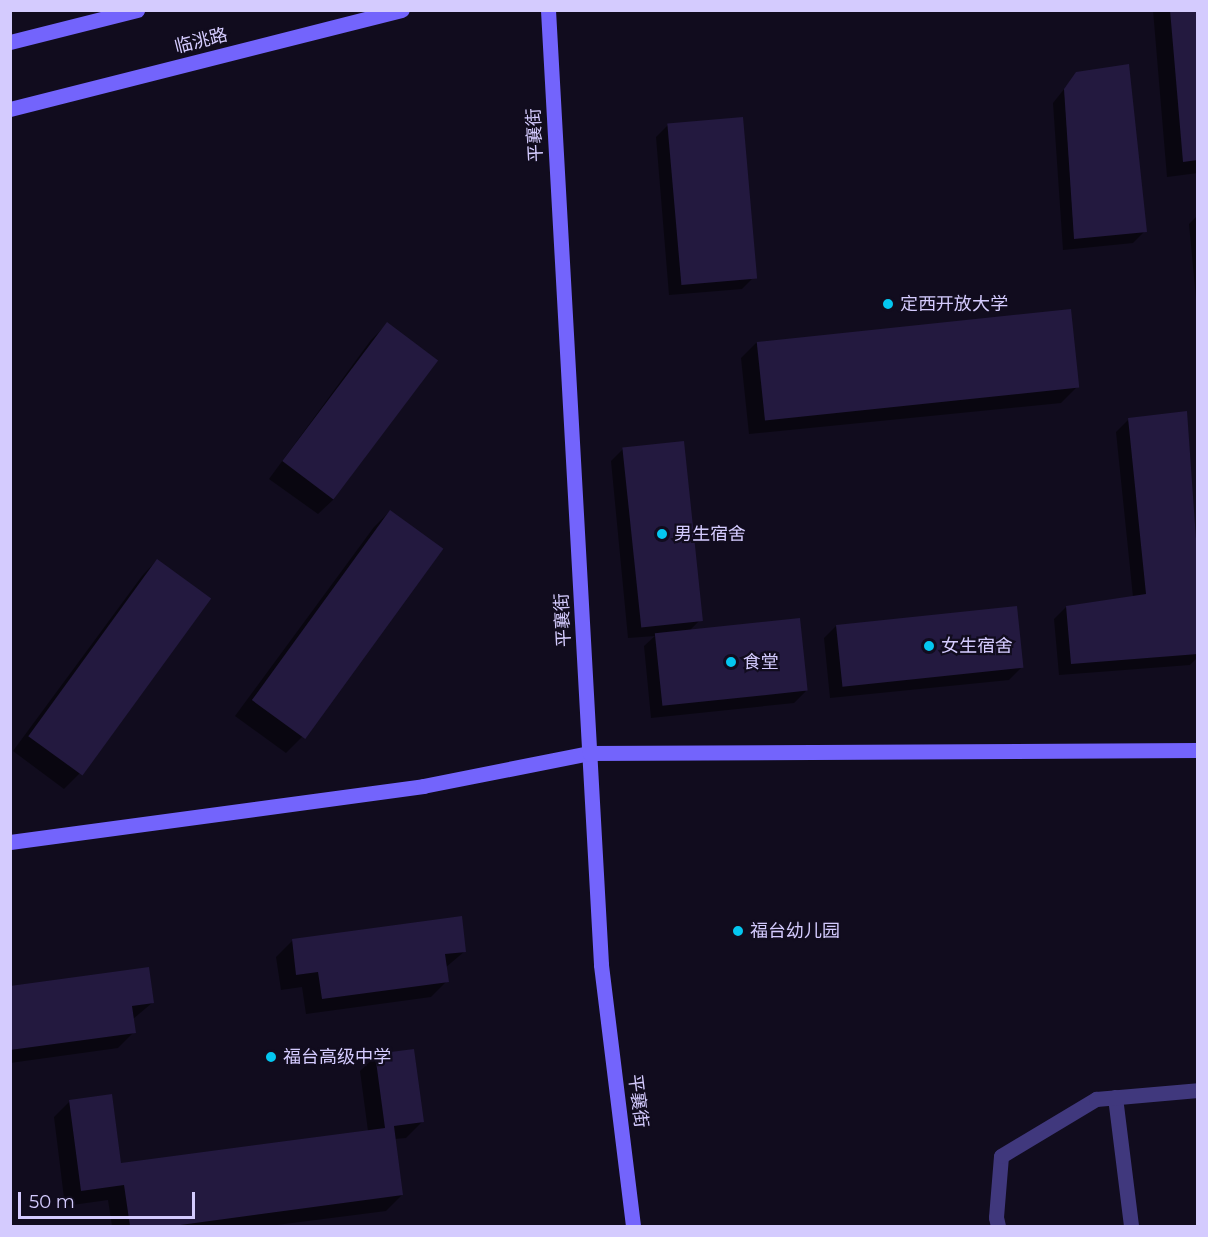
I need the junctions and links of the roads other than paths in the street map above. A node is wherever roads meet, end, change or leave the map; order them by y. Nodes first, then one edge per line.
1 (137, 10) edge
2 (402, 10) edge
3 (548, 10) edge
4 (10, 42) edge
5 (10, 110) edge
6 (1197, 750) edge
7 (590, 753) junction
8 (10, 843) edge
9 (1197, 1090) edge
10 (1115, 1097) junction
11 (633, 1227) edge
12 (998, 1227) edge
13 (1131, 1227) edge

1 - 4 street
2 - 5 street, 临洮路
3 - 7 street, 平襄街
6 - 7 street
7 - 8 street
7 - 11 street, 平襄街
9 - 10 street
10 - 12 street
10 - 13 street

